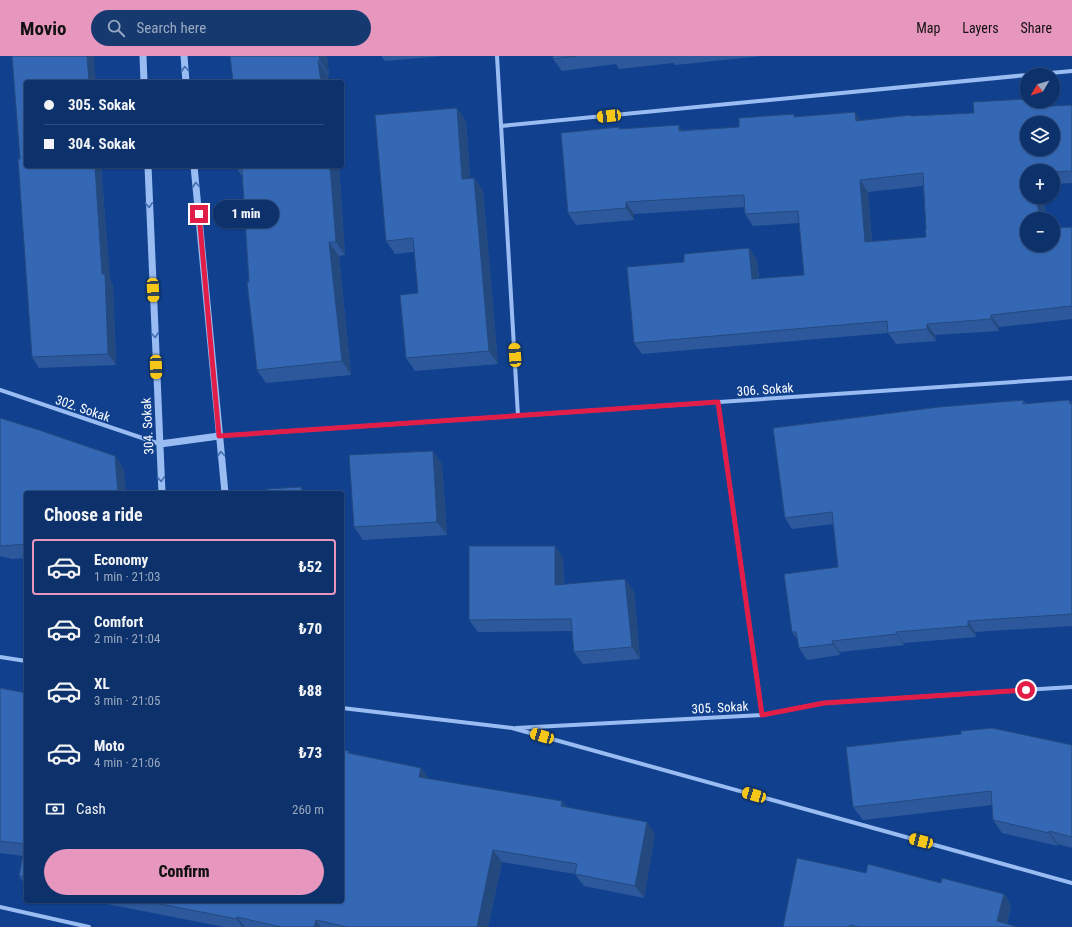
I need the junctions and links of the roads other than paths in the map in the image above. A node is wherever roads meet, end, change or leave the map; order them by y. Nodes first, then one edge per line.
1 (143, 56) edge
2 (184, 56) edge
3 (496, 56) edge
4 (1072, 71) edge
5 (1060, 72) edge
6 (1020, 76) edge
7 (144, 80) edge
8 (186, 80) edge
9 (501, 126) junction
10 (148, 168) edge
11 (194, 168) edge
12 (1072, 378) edge
13 (0, 390) edge
14 (718, 402) junction
15 (518, 416) junction
16 (219, 436) junction
17 (160, 444) junction
18 (162, 491) edge
19 (224, 491) edge
20 (0, 658) edge
21 (24, 660) edge
22 (1072, 687) edge
23 (344, 708) edge
24 (762, 715) junction
25 (512, 728) junction
26 (1072, 884) edge
27 (0, 907) edge
28 (89, 927) edge

1 - 7 street
8 -> 2 street
3 - 9 street
4 - 5 street
6 - 9 street
9 - 15 street
10 -> 17 street, 304. Sokak
16 -> 11 street
12 - 14 street, 306. Sokak
13 - 17 street, 302. Sokak
14 - 15 street, 306. Sokak
14 - 24 street
15 - 16 street, 306. Sokak
16 - 17 street
19 -> 16 street
17 -> 18 street, 304. Sokak
20 - 21 street
22 - 24 street, 305. Sokak
23 - 25 street
24 - 25 street, 305. Sokak
25 - 26 street
27 - 28 street

